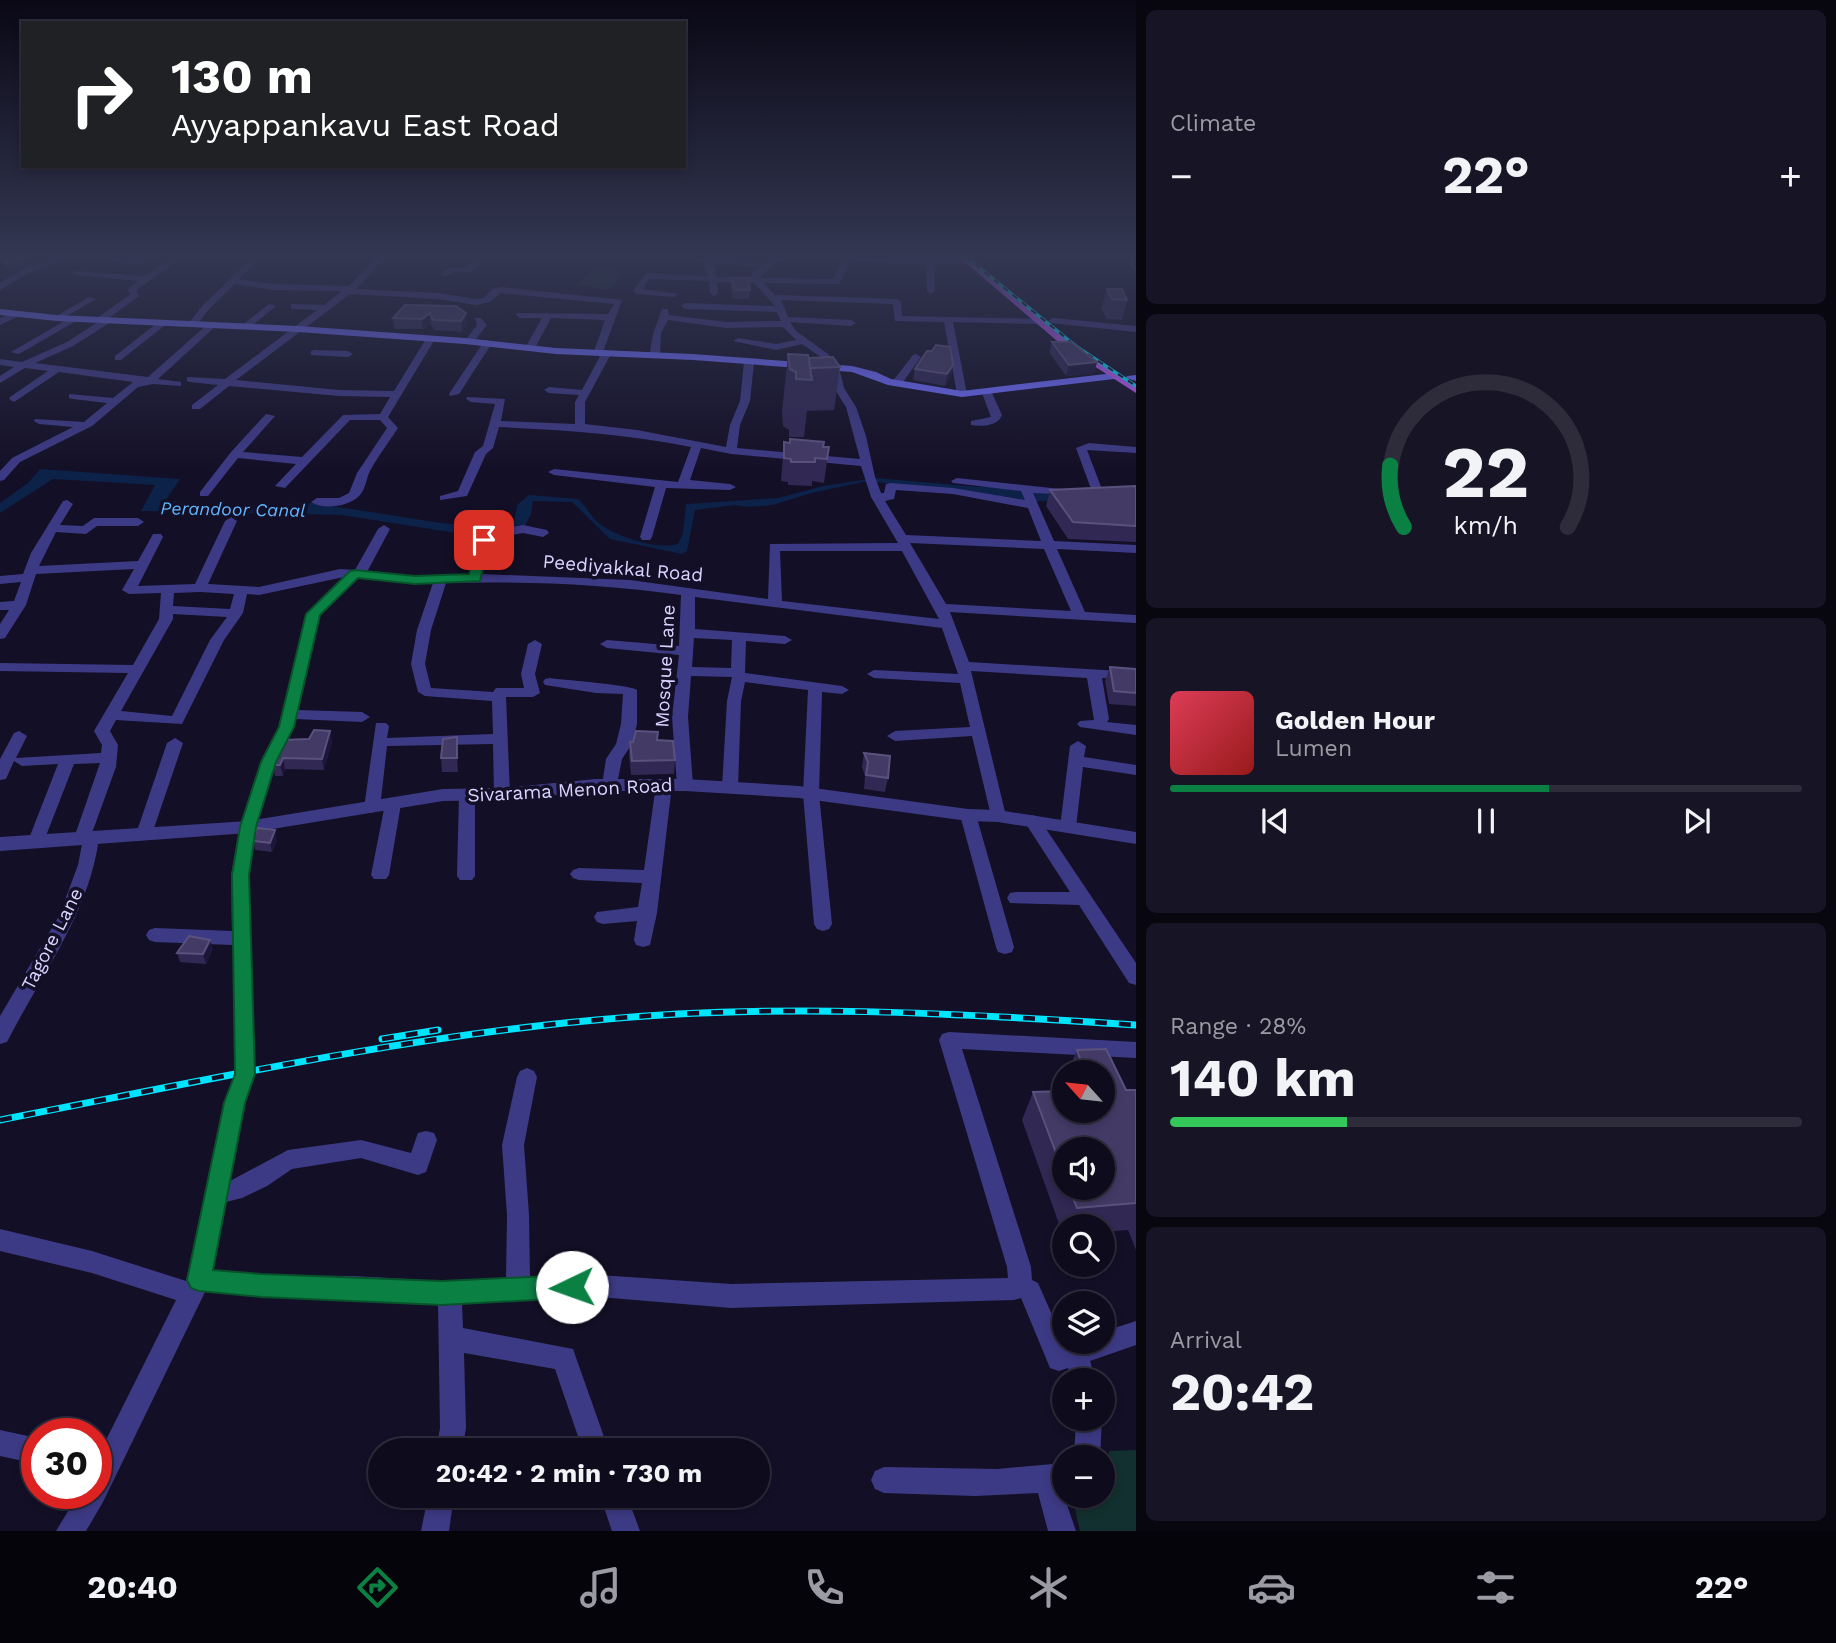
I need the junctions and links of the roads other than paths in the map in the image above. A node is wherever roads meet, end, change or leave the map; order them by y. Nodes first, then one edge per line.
1 (57, 328) edge
2 (92, 328) edge
3 (157, 328) edge
4 (208, 328) edge
5 (283, 328) edge
6 (479, 328) edge
7 (490, 328) edge
8 (541, 328) edge
9 (608, 328) edge
10 (658, 328) edge
11 (792, 328) edge
12 (949, 328) edge
13 (1056, 328) edge
14 (297, 329) junction
15 (353, 333) junction
16 (430, 339) junction
17 (738, 341) dead end
18 (802, 341) junction
19 (469, 342) junction
20 (484, 343) junction
21 (756, 344) junction
22 (530, 348) junction
23 (16, 352) dead end
24 (314, 353) dead end
25 (333, 353) junction
26 (348, 354) dead end
27 (602, 354) junction
28 (655, 355) junction
29 (916, 357) dead end
30 (1094, 357) junction
31 (118, 358) dead end
32 (0, 362) edge
33 (748, 362) junction
34 (23, 365) junction
35 (109, 367) dead end
36 (834, 368) junction
37 (57, 369) junction
38 (161, 371) junction
39 (190, 379) dead end
40 (0, 380) edge
41 (1129, 380) edge
42 (149, 382) junction
43 (227, 383) junction
44 (177, 384) dead end
45 (896, 384) junction
46 (549, 390) dead end
47 (1136, 390) edge
48 (587, 393) junction
49 (987, 393) junction
50 (396, 394) junction
51 (454, 394) dead end
52 (962, 394) junction
53 (73, 396) dead end
54 (14, 399) dead end
55 (471, 399) dead end
56 (116, 401) junction
57 (224, 402) dead end
58 (270, 416) dead end
59 (383, 417) junction
60 (39, 421) dead end
61 (975, 423) dead end
62 (495, 424) junction
63 (87, 425) junction
64 (580, 427) junction
65 (697, 444) junction
66 (1136, 450) edge
67 (731, 451) junction
68 (235, 454) junction
69 (304, 461) junction
70 (866, 463) junction
71 (554, 472) dead end
72 (0, 478) edge
73 (957, 481) dead end
74 (662, 483) junction
75 (684, 483) junction
76 (281, 486) dead end
77 (730, 487) dead end
78 (204, 494) dead end
79 (1098, 495) junction
80 (1136, 495) edge
81 (877, 497) junction
82 (1029, 497) junction
83 (444, 498) dead end
84 (317, 502) dead end
85 (67, 504) dead end
86 (231, 521) dead end
87 (138, 522) dead end
88 (52, 528) junction
89 (384, 529) dead end
90 (544, 533) dead end
91 (157, 537) dead end
92 (646, 537) dead end
93 (905, 543) junction
94 (1049, 545) junction
95 (1136, 549) edge
96 (142, 565) junction
97 (29, 574) junction
98 (357, 574) junction
99 (475, 578) junction
100 (0, 579) edge
101 (441, 580) junction
102 (168, 588) junction
103 (200, 588) junction
104 (241, 591) junction
105 (688, 591) junction
106 (775, 603) junction
107 (19, 605) junction
108 (0, 606) edge
109 (942, 608) junction
110 (166, 610) junction
111 (236, 613) junction
112 (1080, 617) junction
113 (1136, 619) edge
114 (947, 624) junction
115 (686, 633) junction
116 (0, 635) edge
117 (739, 637) junction
118 (785, 640) dead end
119 (535, 644) dead end
120 (607, 644) dead end
121 (686, 651) junction
122 (0, 667) edge
123 (138, 669) junction
124 (685, 671) junction
125 (964, 672) junction
126 (1094, 673) junction
127 (874, 674) dead end
128 (1136, 676) edge
129 (550, 681) dead end
130 (815, 687) junction
131 (842, 690) dead end
132 (499, 697) junction
133 (291, 714) junction
134 (111, 715) junction
135 (362, 717) dead end
136 (1101, 719) dead end
137 (1085, 724) dead end
138 (381, 726) dead end
139 (1136, 730) edge
140 (979, 732) junction
141 (19, 736) dead end
142 (895, 736) dead end
143 (500, 739) junction
144 (389, 742) dead end
145 (175, 743) dead end
146 (109, 758) junction
147 (68, 759) junction
148 (22, 761) dead end
149 (1136, 770) edge
150 (0, 775) edge
151 (610, 785) junction
152 (664, 785) junction
153 (685, 785) junction
154 (730, 787) junction
155 (502, 794) junction
156 (811, 794) junction
157 (467, 795) junction
158 (393, 804) junction
159 (372, 808) junction
160 (968, 815) junction
161 (998, 816) junction
162 (1032, 821) junction
163 (248, 827) junction
164 (1068, 827) junction
165 (144, 834) junction
166 (87, 838) junction
167 (1136, 838) edge
168 (36, 841) junction
169 (0, 844) edge
170 (579, 874) dead end
171 (380, 875) dead end
172 (466, 876) dead end
173 (652, 877) junction
174 (1016, 898) dead end
175 (1084, 899) junction
176 (648, 913) junction
177 (603, 916) dead end
178 (823, 925) dead end
179 (155, 934) dead end
180 (241, 938) junction
181 (643, 940) dead end
182 (1005, 947) dead end
183 (1136, 978) edge
184 (0, 1036) edge
185 (1136, 1050) edge
186 (527, 1077) dead end
187 (426, 1140) dead end
188 (216, 1194) junction
189 (0, 1240) edge
190 (196, 1287) junction
191 (518, 1289) junction
192 (1030, 1291) dead end
193 (450, 1293) junction
194 (1136, 1333) edge
195 (450, 1338) junction
196 (1115, 1340) edge
197 (1052, 1341) edge
198 (1057, 1354) edge
199 (1076, 1354) joint
200 (1080, 1368) edge
201 (451, 1438) edge
202 (592, 1438) edge
203 (0, 1443) edge
204 (21, 1448) edge
205 (112, 1454) edge
206 (1052, 1477) edge
207 (884, 1480) dead end
208 (439, 1508) edge
209 (617, 1508) edge
210 (1059, 1508) edge
211 (83, 1509) edge
212 (70, 1531) edge
213 (435, 1531) edge
214 (626, 1531) edge
215 (1062, 1531) edge

1 - 23 street
2 - 34 street
3 - 31 street
4 - 38 street
5 - 14 main road
6 - 19 street
7 - 20 street
8 - 22 street
9 - 27 street
10 - 28 street
11 - 18 street
12 - 52 street
13 - 30 main road
14 - 15 main road
14 - 43 street
15 - 16 main road
15 - 25 street
16 - 19 main road
16 - 50 street
17 - 21 street
18 - 21 street
18 - 36 street
19 - 20 main road
20 - 22 main road
20 - 51 street
21 - 33 street
22 - 27 main road
24 - 25 street
25 - 26 street
27 - 28 main road
27 - 48 street
28 - 33 main road
29 - 45 street
30 - 41 main road
30 - 41 main road
32 - 34 street
33 - 36 main road
33 - 67 street
34 - 37 street
34 - 40 street
35 - 38 street
36 - 45 main road
36 - 70 street
37 - 42 street
37 - 54 street
38 - 42 street
39 - 43 street
41 - 47 main road
41 - 49 main road
42 - 44 street
42 - 56 street
43 - 50 street
43 - 57 street
45 - 52 main road
46 - 48 street
48 - 64 street
49 - 52 main road
49 - 61 street
50 - 59 street
53 - 56 street
55 - 62 street
56 - 63 street
58 - 68 street
59 - 69 street
59 - 84 street
60 - 63 street
62 - 64 street
62 - 83 street
63 - 72 street
64 - 65 street
65 - 67 street
65 - 75 street
66 - 79 street
67 - 70 street
68 - 69 street
68 - 78 street
69 - 76 street
70 - 81 street
71 - 74 street
73 - 82 street
74 - 75 street
74 - 92 street
75 - 77 street
79 - 80 street
79 - 82 street
81 - 82 street
81 - 93 street
82 - 94 street
85 - 88 street
86 - 103 street
87 - 88 street
88 - 97 street
89 - 98 street
90 - 99 street
91 - 96 street
93 - 94 street
93 - 106 street
93 - 109 street
94 - 95 street
94 - 112 street
96 - 97 street
96 - 102 street, Peediyakkal Road
97 - 100 street
97 - 107 street
98 - 101 street, Peediyakkal Road
98 - 104 street, Peediyakkal Road
98 - 133 street
99 - 101 street, Peediyakkal Road
99 - 105 street, Peediyakkal Road
101 - 132 street
102 - 103 street, Peediyakkal Road
102 - 110 street
103 - 104 street, Peediyakkal Road
104 - 111 street
105 - 106 street, Peediyakkal Road
105 - 115 street, Mosque Lane
106 - 114 street, Peediyakkal Road
107 - 108 street
107 - 116 street
109 - 112 street
109 - 114 street
110 - 111 street
110 - 123 street
111 - 134 street
112 - 113 street
114 - 125 street
115 - 117 street
115 - 121 street, Mosque Lane
117 - 118 street
117 - 124 street
119 - 132 street
120 - 121 street
121 - 124 street, Mosque Lane
122 - 123 street
123 - 134 street
124 - 153 street, Mosque Lane
125 - 126 street
125 - 127 street
125 - 140 street
126 - 128 street
126 - 136 street
129 - 151 street
130 - 131 street
130 - 154 street
130 - 156 street
132 - 143 street
133 - 135 street
133 - 163 street
134 - 146 street
137 - 139 street
138 - 159 street
140 - 142 street
140 - 161 street
141 - 150 street
143 - 144 street
143 - 155 street
145 - 165 street
146 - 147 street
146 - 166 street, Tagore Lane
147 - 148 street
147 - 168 street
149 - 164 street
151 - 152 street, Sivarama Menon Road
151 - 155 street, Sivarama Menon Road
152 - 153 street, Sivarama Menon Road
152 - 173 street
153 - 154 street, Sivarama Menon Road
154 - 156 street, Sivarama Menon Road
155 - 157 street, Sivarama Menon Road
156 - 160 street, Sivarama Menon Road
156 - 178 street
157 - 158 street, Sivarama Menon Road
157 - 172 street
158 - 159 street, Sivarama Menon Road
158 - 171 street
159 - 163 street, Sivarama Menon Road
160 - 161 street, Sivarama Menon Road
160 - 182 street
161 - 162 street, Sivarama Menon Road
162 - 164 street, Sivarama Menon Road
162 - 175 street
163 - 165 street, Sivarama Menon Road
163 - 180 street
164 - 167 street, Sivarama Menon Road
165 - 166 street, Sivarama Menon Road
166 - 168 street, Sivarama Menon Road
166 - 184 street, Tagore Lane
168 - 169 street, Sivarama Menon Road
170 - 173 street
173 - 176 street
174 - 175 street
175 - 183 street
176 - 177 street
176 - 181 street
179 - 180 street
180 - 188 street
185 - 191 street
186 - 191 street
187 - 188 street
188 - 190 street
189 - 190 street
190 - 193 street
190 - 205 street
191 - 193 street
192 - 197 street
193 - 195 street
194 - 196 street
195 - 201 street
195 - 202 street
198 - 199 street
199 - 200 street
203 - 204 street
206 - 207 street
208 - 213 street
209 - 214 street
210 - 215 street
211 - 212 street

